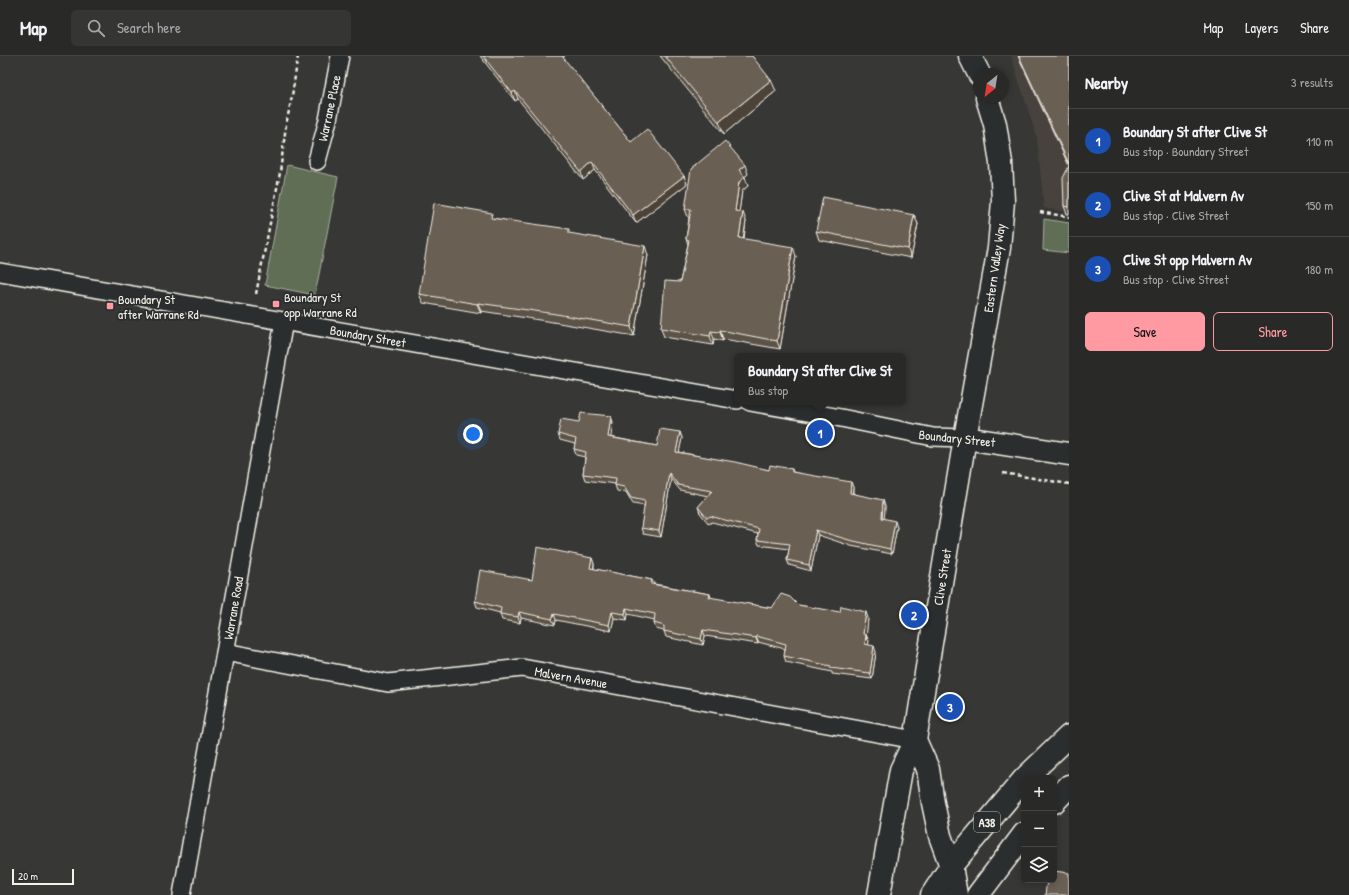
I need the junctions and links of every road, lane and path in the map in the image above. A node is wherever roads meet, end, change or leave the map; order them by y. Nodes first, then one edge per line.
1 (298, 56) edge
2 (340, 56) edge
3 (970, 56) edge
4 (976, 68) edge
5 (990, 104) edge
6 (317, 161) dead end
7 (1040, 212) dead end
8 (1069, 217) edge
9 (0, 272) edge
10 (256, 294) dead end
11 (284, 321) junction
12 (734, 399) edge
13 (767, 405) edge
14 (965, 438) junction
15 (1069, 454) edge
16 (1003, 473) dead end
17 (1069, 484) edge
18 (225, 652) junction
19 (1069, 736) edge
20 (915, 740) junction
21 (1029, 775) edge
22 (1021, 784) edge
23 (1021, 838) edge
24 (951, 866) junction
25 (182, 895) edge
26 (879, 895) edge
27 (932, 895) edge
28 (956, 895) edge
29 (978, 895) edge

1 - 10 path
2 - 6 street, Warrane Place
3 - 4 main road
5 - 14 main road, Eastern Valley Way
7 - 8 path
9 - 11 street, Boundary Street
11 - 12 street, Boundary Street
11 - 18 street, Warrane Road
13 - 14 street, Boundary Street
14 - 15 main road, Boundary Street
14 - 20 main road, Clive Street
16 - 17 path
18 - 20 street, Malvern Avenue
18 - 25 street, Warrane Road
19 - 21 main road, A38
20 - 24 main road
20 - 26 main road, Clive Street
22 - 24 main road, A38
23 - 29 main road
24 - 27 main road, A38
24 - 28 main road

